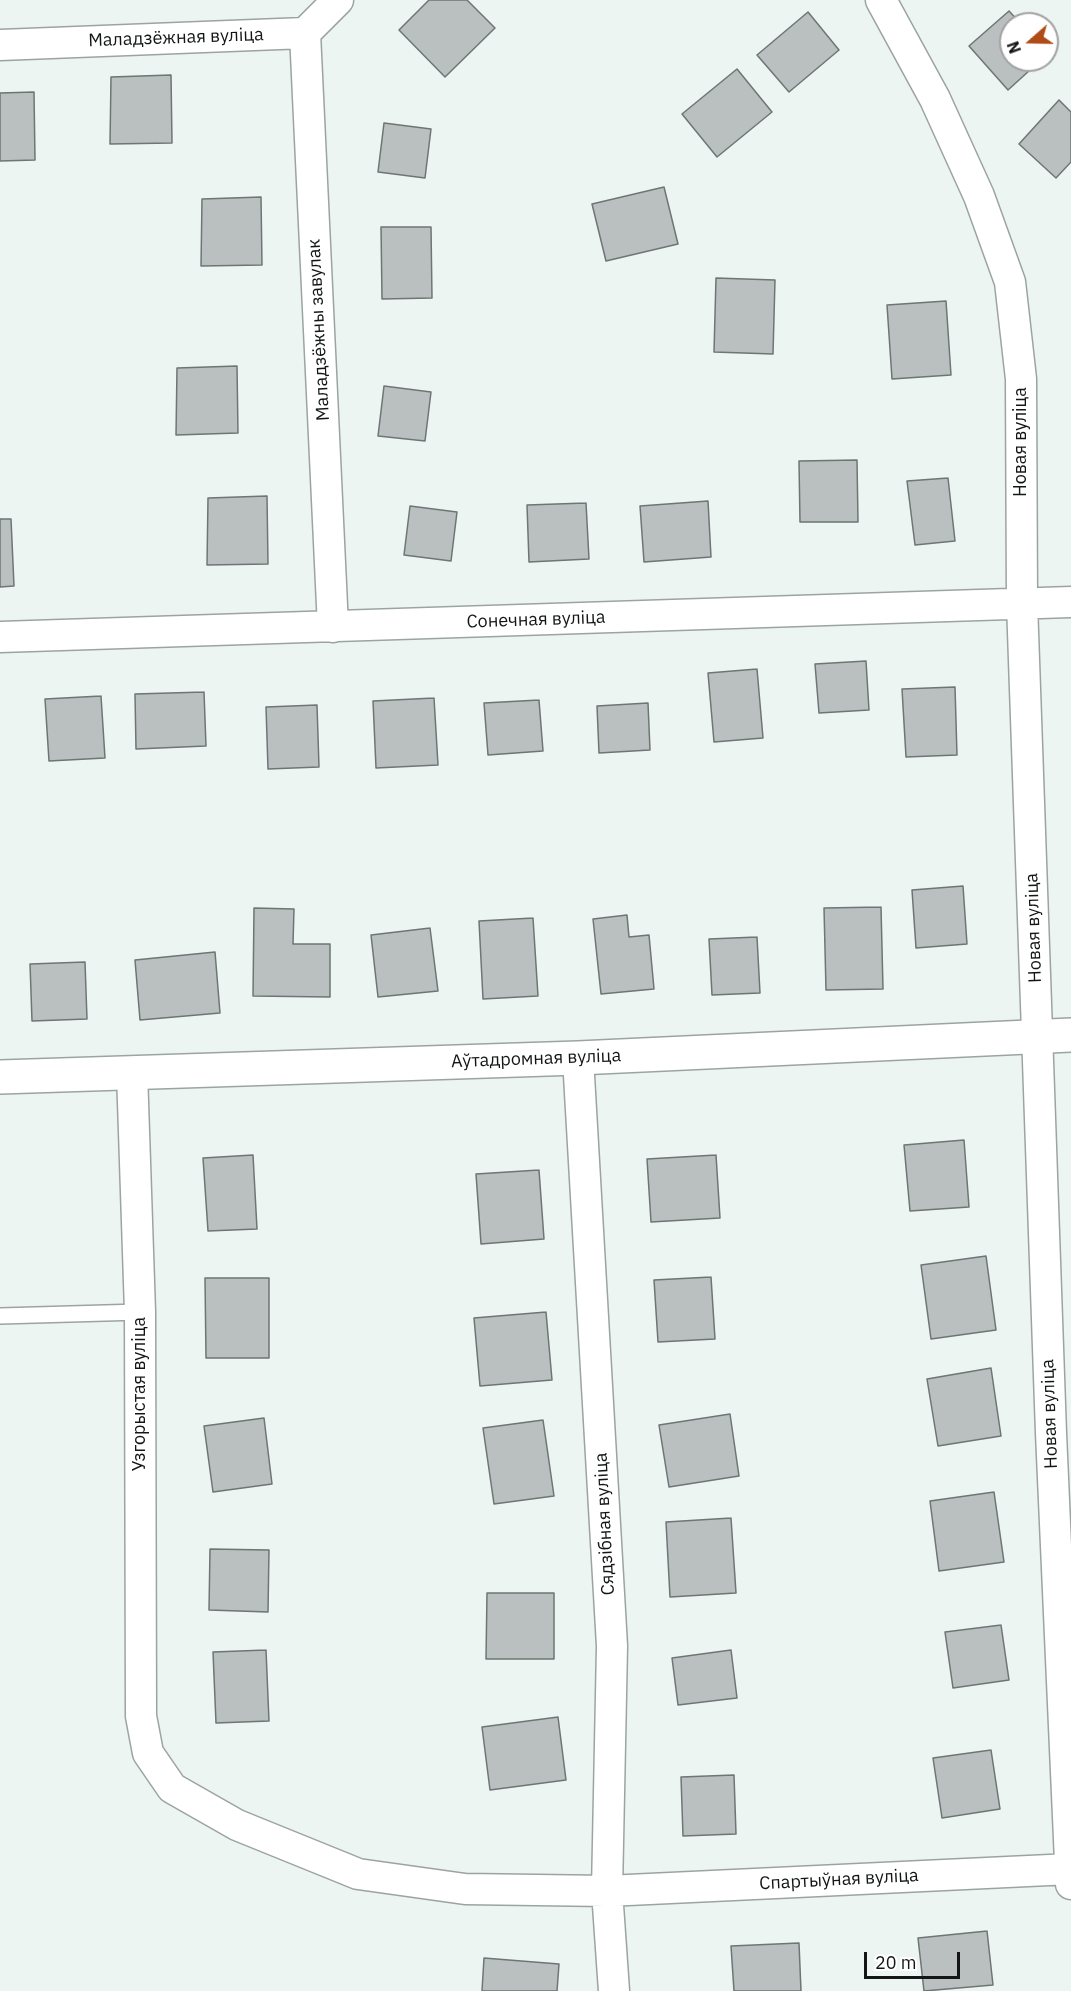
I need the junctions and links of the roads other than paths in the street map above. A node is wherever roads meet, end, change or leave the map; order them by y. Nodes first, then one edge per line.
1 (338, 0) edge
2 (881, 0) edge
3 (305, 33) junction
4 (0, 45) edge
5 (1071, 602) edge
6 (1022, 603) junction
7 (333, 627) junction
8 (0, 637) edge
9 (1071, 1035) edge
10 (1037, 1038) junction
11 (578, 1058) junction
12 (132, 1072) junction
13 (0, 1077) edge
14 (140, 1312) junction
15 (0, 1316) edge
16 (1061, 1433) edge
17 (1071, 1869) edge
18 (1071, 1884) edge
19 (607, 1891) junction
20 (615, 1991) edge

1 - 3 street
2 - 6 street, Новая вуліца
3 - 4 street, Маладзёжная вуліца
3 - 7 street, Маладзёжны завулак
5 - 6 street, Сонечная вуліца
6 - 7 street, Сонечная вуліца
6 - 10 street, Новая вуліца
7 - 8 street, Сонечная вуліца
9 - 10 street, Аўтадромная вуліца
10 - 11 street, Аўтадромная вуліца
10 - 16 street, Новая вуліца
11 - 12 street, Аўтадромная вуліца
11 - 19 street, Сядзібная вуліца
12 - 13 street, Аўтадромная вуліца
12 - 14 street, Узгорыстая вуліца
14 - 15 lane
14 - 19 street, Узгорыстая вуліца
16 - 17 street, Новая вуліца
17 - 18 street, Новая вуліца
17 - 19 street, Спартыўная вуліца
19 - 20 street, Сядзібная вуліца

